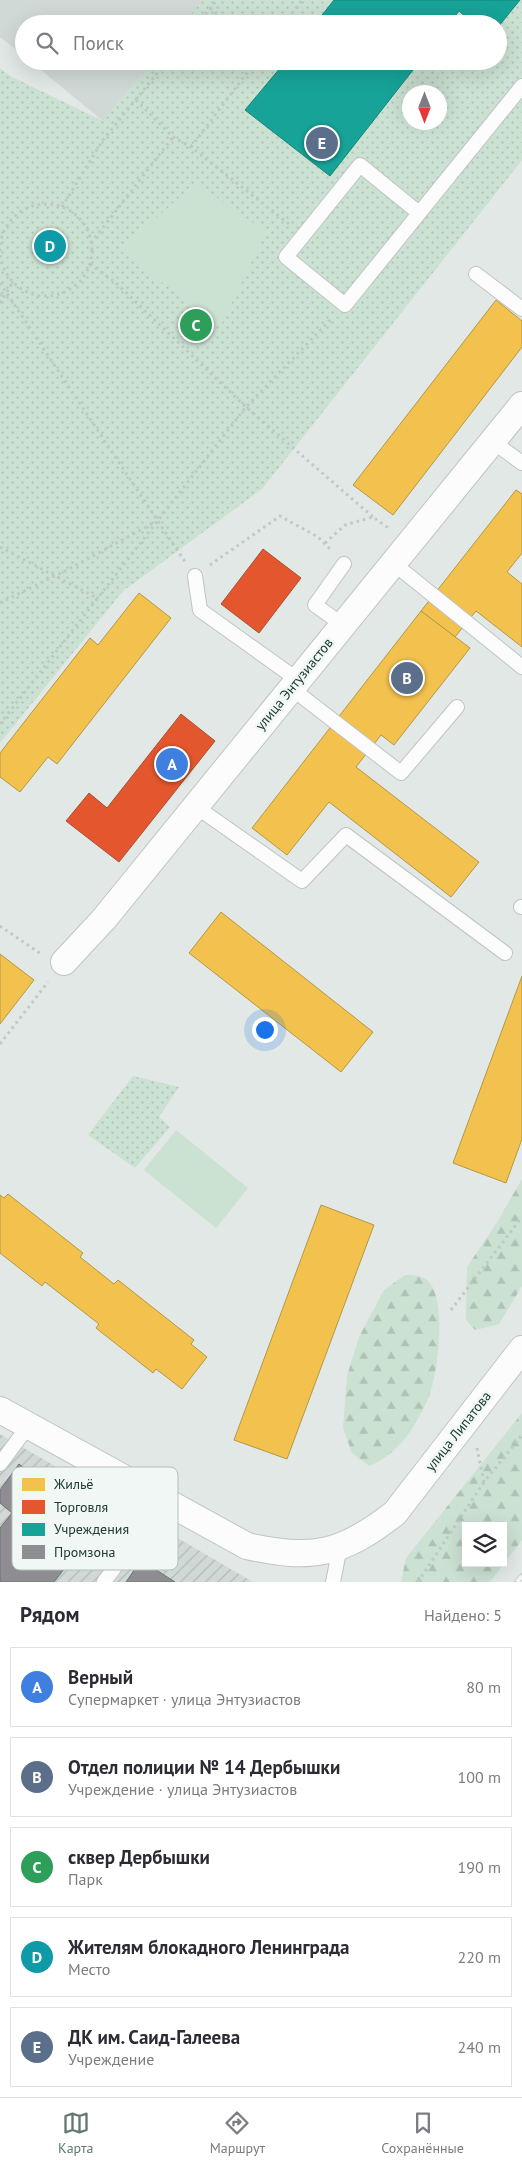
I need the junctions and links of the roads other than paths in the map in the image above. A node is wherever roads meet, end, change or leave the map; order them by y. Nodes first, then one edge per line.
1 (522, 86) edge
2 (419, 213) junction
3 (476, 274) dead end
4 (522, 309) edge
5 (522, 405) edge
6 (492, 442) junction
7 (522, 464) edge
8 (393, 563) junction
9 (344, 564) road end
10 (195, 576) road end
11 (343, 625) junction
12 (522, 667) edge
13 (295, 684) junction
14 (457, 707) dead end
15 (195, 806) junction
16 (505, 953) dead end
17 (64, 962) road end
18 (522, 1349) edge
19 (0, 1410) edge
20 (29, 1426) junction
21 (0, 1464) edge
22 (104, 1467) edge
23 (178, 1508) edge
24 (340, 1547) junction
25 (113, 1570) edge
26 (104, 1582) edge
27 (333, 1582) edge

1 - 2 lane
2 - 2 lane
3 - 4 lane
5 - 6 street, улица Энтузиастов
6 - 7 lane
6 - 8 street, улица Энтузиастов
8 - 11 street, улица Энтузиастов
8 - 12 lane
9 - 11 lane
10 - 13 lane
11 - 13 street, улица Энтузиастов
13 - 14 lane
13 - 15 street, улица Энтузиастов
15 - 16 lane
15 - 17 street, улица Энтузиастов
18 - 24 street, улица Липатова
19 - 20 street, улица Липатова
20 - 21 lane
20 - 22 street, улица Липатова
23 - 24 street, улица Липатова
24 - 27 lane
25 - 26 lane

